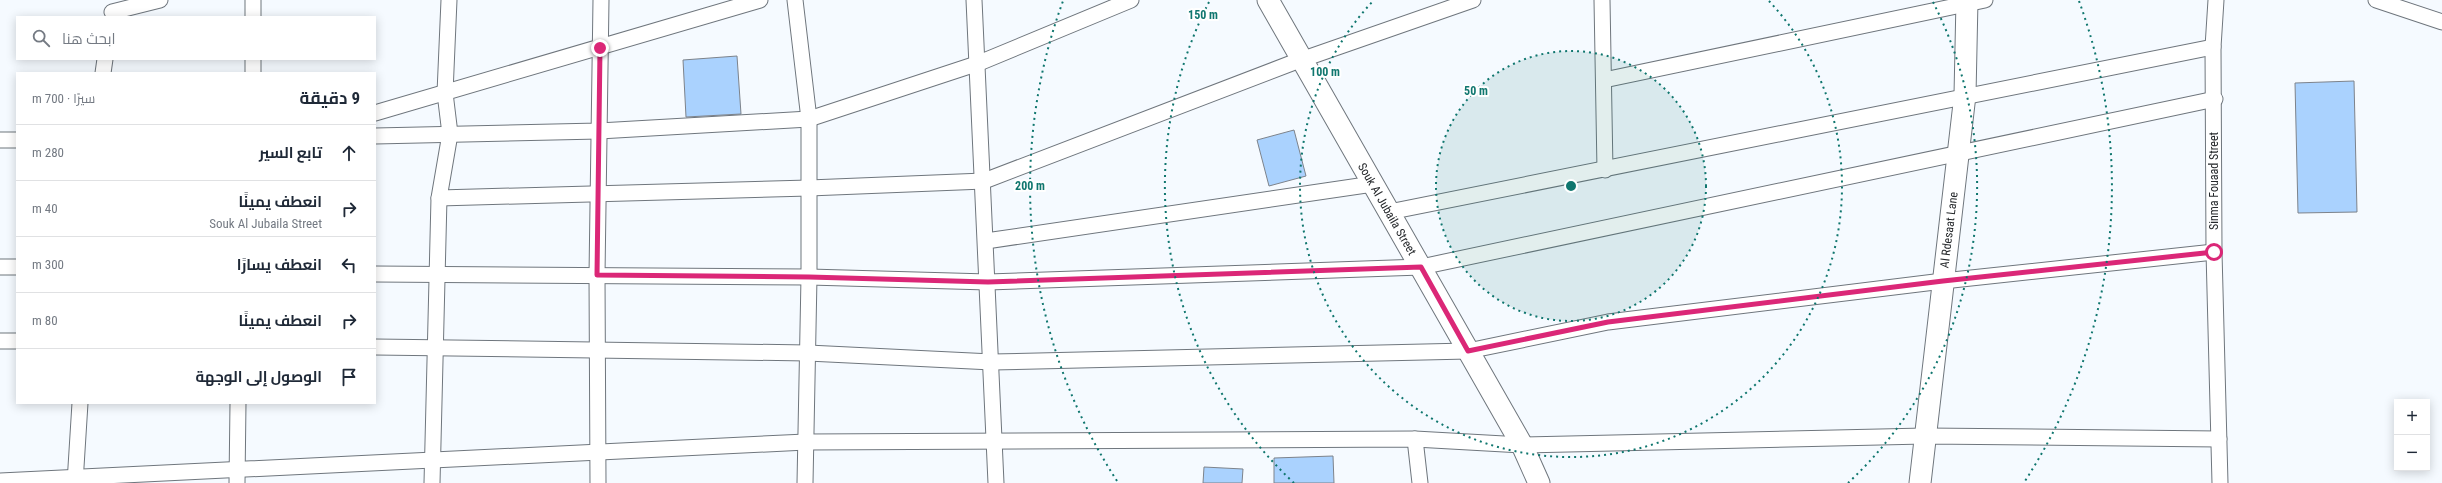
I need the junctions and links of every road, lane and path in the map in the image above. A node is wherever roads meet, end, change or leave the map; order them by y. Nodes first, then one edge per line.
1 (160, 0) edge
2 (254, 0) edge
3 (449, 0) edge
4 (601, 0) edge
5 (760, 0) edge
6 (795, 0) edge
7 (974, 0) edge
8 (1131, 0) edge
9 (1268, 0) edge
10 (1473, 0) edge
11 (1602, 0) edge
12 (2216, 0) edge
13 (2376, 0) edge
14 (1973, 1) edge
15 (114, 10) edge
16 (253, 16) edge
17 (2442, 22) edge
18 (2213, 47) junction
19 (600, 48) junction
20 (105, 60) edge
21 (253, 60) edge
22 (1302, 60) junction
23 (979, 63) junction
24 (102, 72) edge
25 (253, 72) edge
26 (1604, 80) junction
27 (445, 93) junction
28 (1965, 95) junction
29 (2215, 99) junction
30 (376, 113) edge
31 (808, 120) junction
32 (599, 131) junction
33 (450, 134) junction
34 (376, 136) edge
35 (0, 140) edge
36 (16, 140) edge
37 (1958, 154) junction
38 (1605, 170) junction
39 (984, 180) junction
40 (1373, 184) junction
41 (809, 188) junction
42 (598, 193) junction
43 (438, 198) junction
44 (1389, 212) junction
45 (986, 241) junction
46 (2214, 252) junction
47 (0, 267) edge
48 (16, 267) edge
49 (1421, 267) junction
50 (376, 274) edge
51 (435, 274) junction
52 (597, 275) junction
53 (809, 277) junction
54 (1943, 281) junction
55 (988, 282) junction
56 (0, 341) edge
57 (16, 341) edge
58 (376, 347) edge
59 (436, 349) junction
60 (598, 349) junction
61 (1468, 351) junction
62 (808, 353) junction
63 (992, 362) junction
64 (80, 404) edge
65 (238, 404) edge
66 (1925, 436) junction
67 (995, 439) junction
68 (1415, 439) junction
69 (2219, 439) junction
70 (806, 442) junction
71 (1522, 445) junction
72 (599, 452) junction
73 (432, 460) junction
74 (237, 476) edge
75 (76, 480) edge
76 (0, 481) edge
77 (432, 483) edge
78 (598, 483) edge
79 (805, 483) edge
80 (996, 483) edge
81 (1420, 483) edge
82 (1539, 483) edge
83 (1920, 483) edge
84 (2220, 483) edge

1 - 15 street
2 - 16 street
3 - 27 street
4 - 19 street
5 - 19 street
6 - 31 street
7 - 23 street
8 - 23 street
9 - 22 street, Souk Al Jubaila Street
10 - 22 street
11 - 26 street
12 - 18 street, Sinma Fouaad Street
13 - 17 street
14 - 26 street
14 - 28 street, Al Rdesaat Lane
18 - 28 street
18 - 29 street, Sinma Fouaad Street
19 - 27 street
19 - 32 street
20 - 24 street
21 - 25 street
22 - 39 street
22 - 40 street, Souk Al Jubaila Street
23 - 31 street
23 - 39 street
26 - 38 street
27 - 30 street
27 - 33 street
28 - 37 street, Al Rdesaat Lane
28 - 38 street
29 - 37 street
29 - 46 street, Sinma Fouaad Street
31 - 32 street
31 - 41 street
32 - 33 street
32 - 42 street
33 - 34 street
33 - 43 street
35 - 36 street
37 - 49 street
37 - 54 street, Al Rdesaat Lane
38 - 44 street
39 - 41 street
39 - 45 street
40 - 44 street, Souk Al Jubaila Street
40 - 45 street
41 - 42 street
41 - 53 street
42 - 43 street
42 - 52 street
43 - 51 street
44 - 49 street, Souk Al Jubaila Street
45 - 55 street
46 - 54 street
46 - 69 street, Sinma Fouaad Street
47 - 48 street
49 - 55 street
49 - 61 street, Souk Al Jubaila Street
50 - 51 street
51 - 52 street
51 - 59 street
52 - 53 street
52 - 60 street
53 - 55 street
53 - 62 street
54 - 61 street
54 - 66 street, Al Rdesaat Lane
55 - 63 street
56 - 57 street
58 - 59 street
59 - 60 street
59 - 73 street
60 - 62 street
60 - 72 street
61 - 63 street
61 - 71 street, Souk Al Jubaila Street
62 - 63 street
62 - 70 street
63 - 67 street
64 - 75 street
65 - 74 street
66 - 69 street
66 - 71 street
66 - 83 street, Al Rdesaat Lane
67 - 68 street
67 - 70 street
67 - 80 street
68 - 71 street
68 - 81 street
69 - 84 street, Sinma Fouaad Street
70 - 72 street
70 - 79 street
71 - 82 street, Souk Al Jubaila Street
72 - 73 street
72 - 78 street
73 - 74 street
73 - 77 street
74 - 75 street
75 - 76 street

